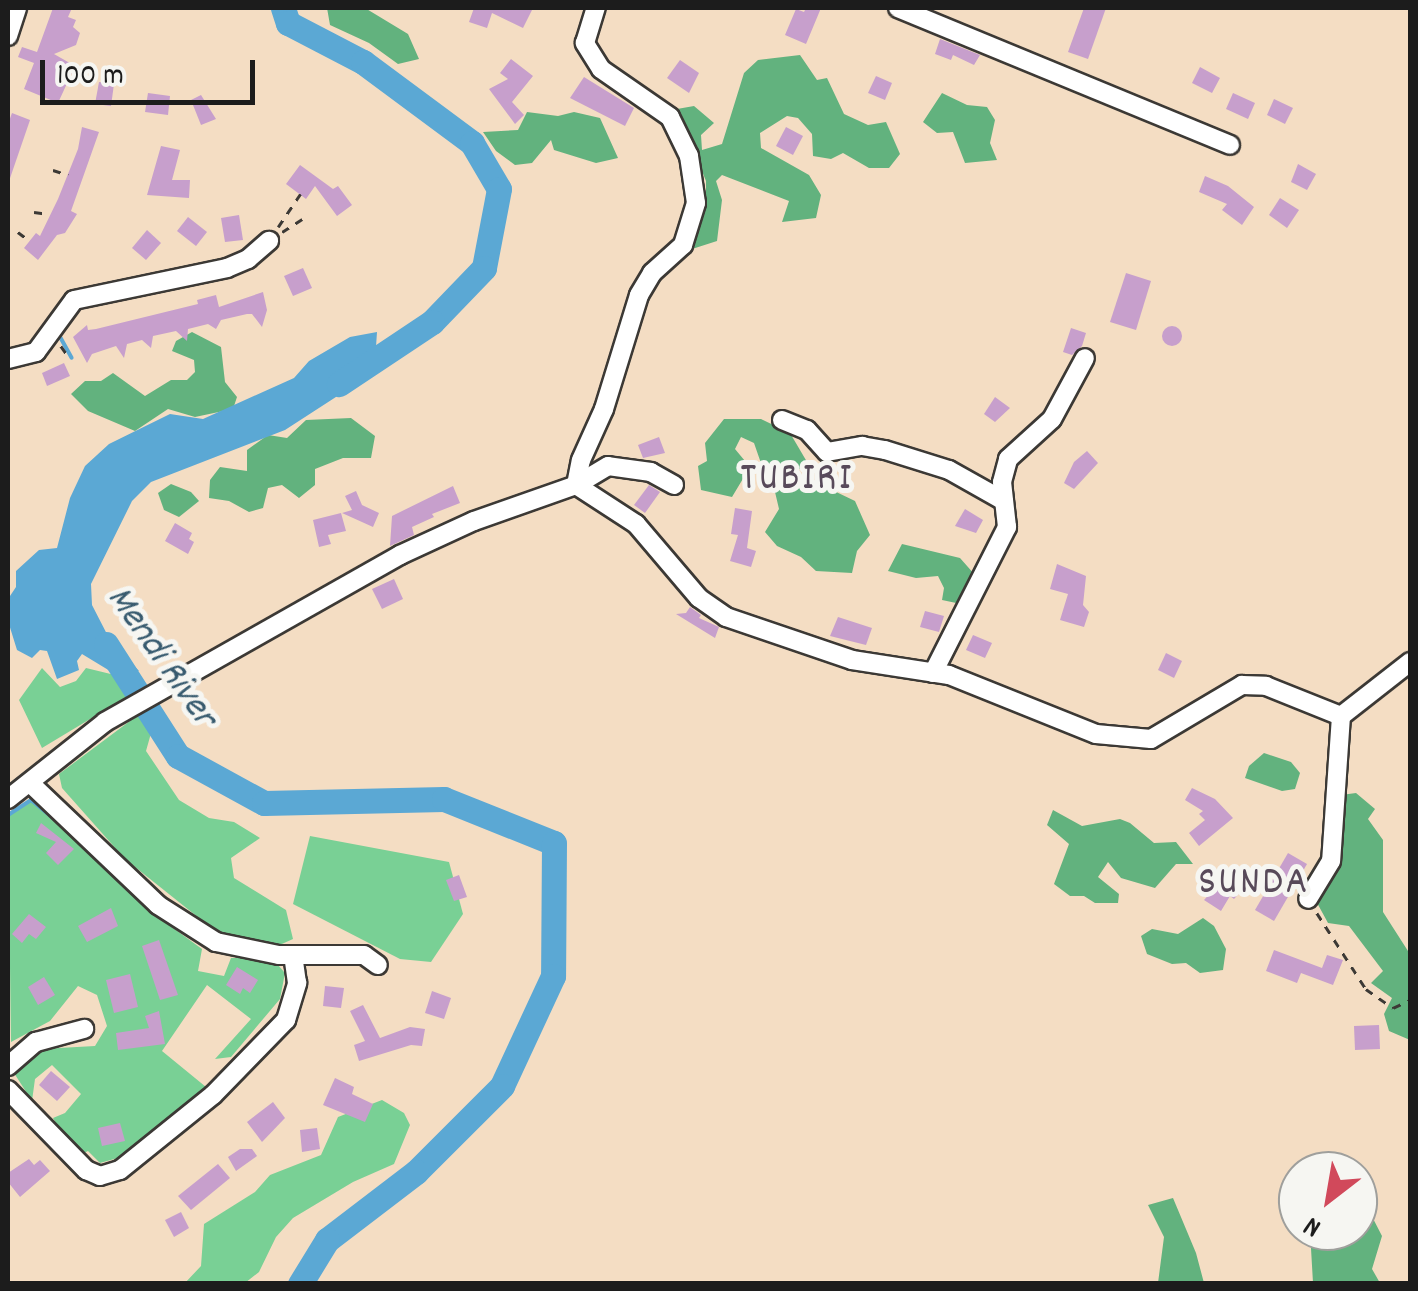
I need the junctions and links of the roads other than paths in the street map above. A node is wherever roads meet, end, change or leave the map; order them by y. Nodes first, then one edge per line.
1 (18, 8) edge
2 (596, 8) edge
3 (898, 8) edge
4 (8, 36) edge
5 (1230, 144) dead end
6 (268, 241) road end
7 (1085, 358) dead end
8 (8, 359) edge
9 (782, 420) dead end
10 (674, 485) dead end
11 (576, 486) junction
12 (1004, 501) junction
13 (1410, 662) edge
14 (932, 672) junction
15 (1340, 716) junction
16 (30, 783) junction
17 (8, 799) edge
18 (1308, 899) road end
19 (293, 955) junction
20 (378, 965) dead end
21 (84, 1029) dead end
22 (8, 1066) edge
23 (8, 1090) edge

1 - 4 street
2 - 11 street
3 - 5 street
6 - 8 street
7 - 12 street
9 - 12 street
10 - 11 street
11 - 14 street
11 - 16 street
12 - 14 street
13 - 15 street
14 - 15 street
15 - 18 street
16 - 17 street
16 - 19 street
19 - 20 street
19 - 23 street
21 - 22 street

